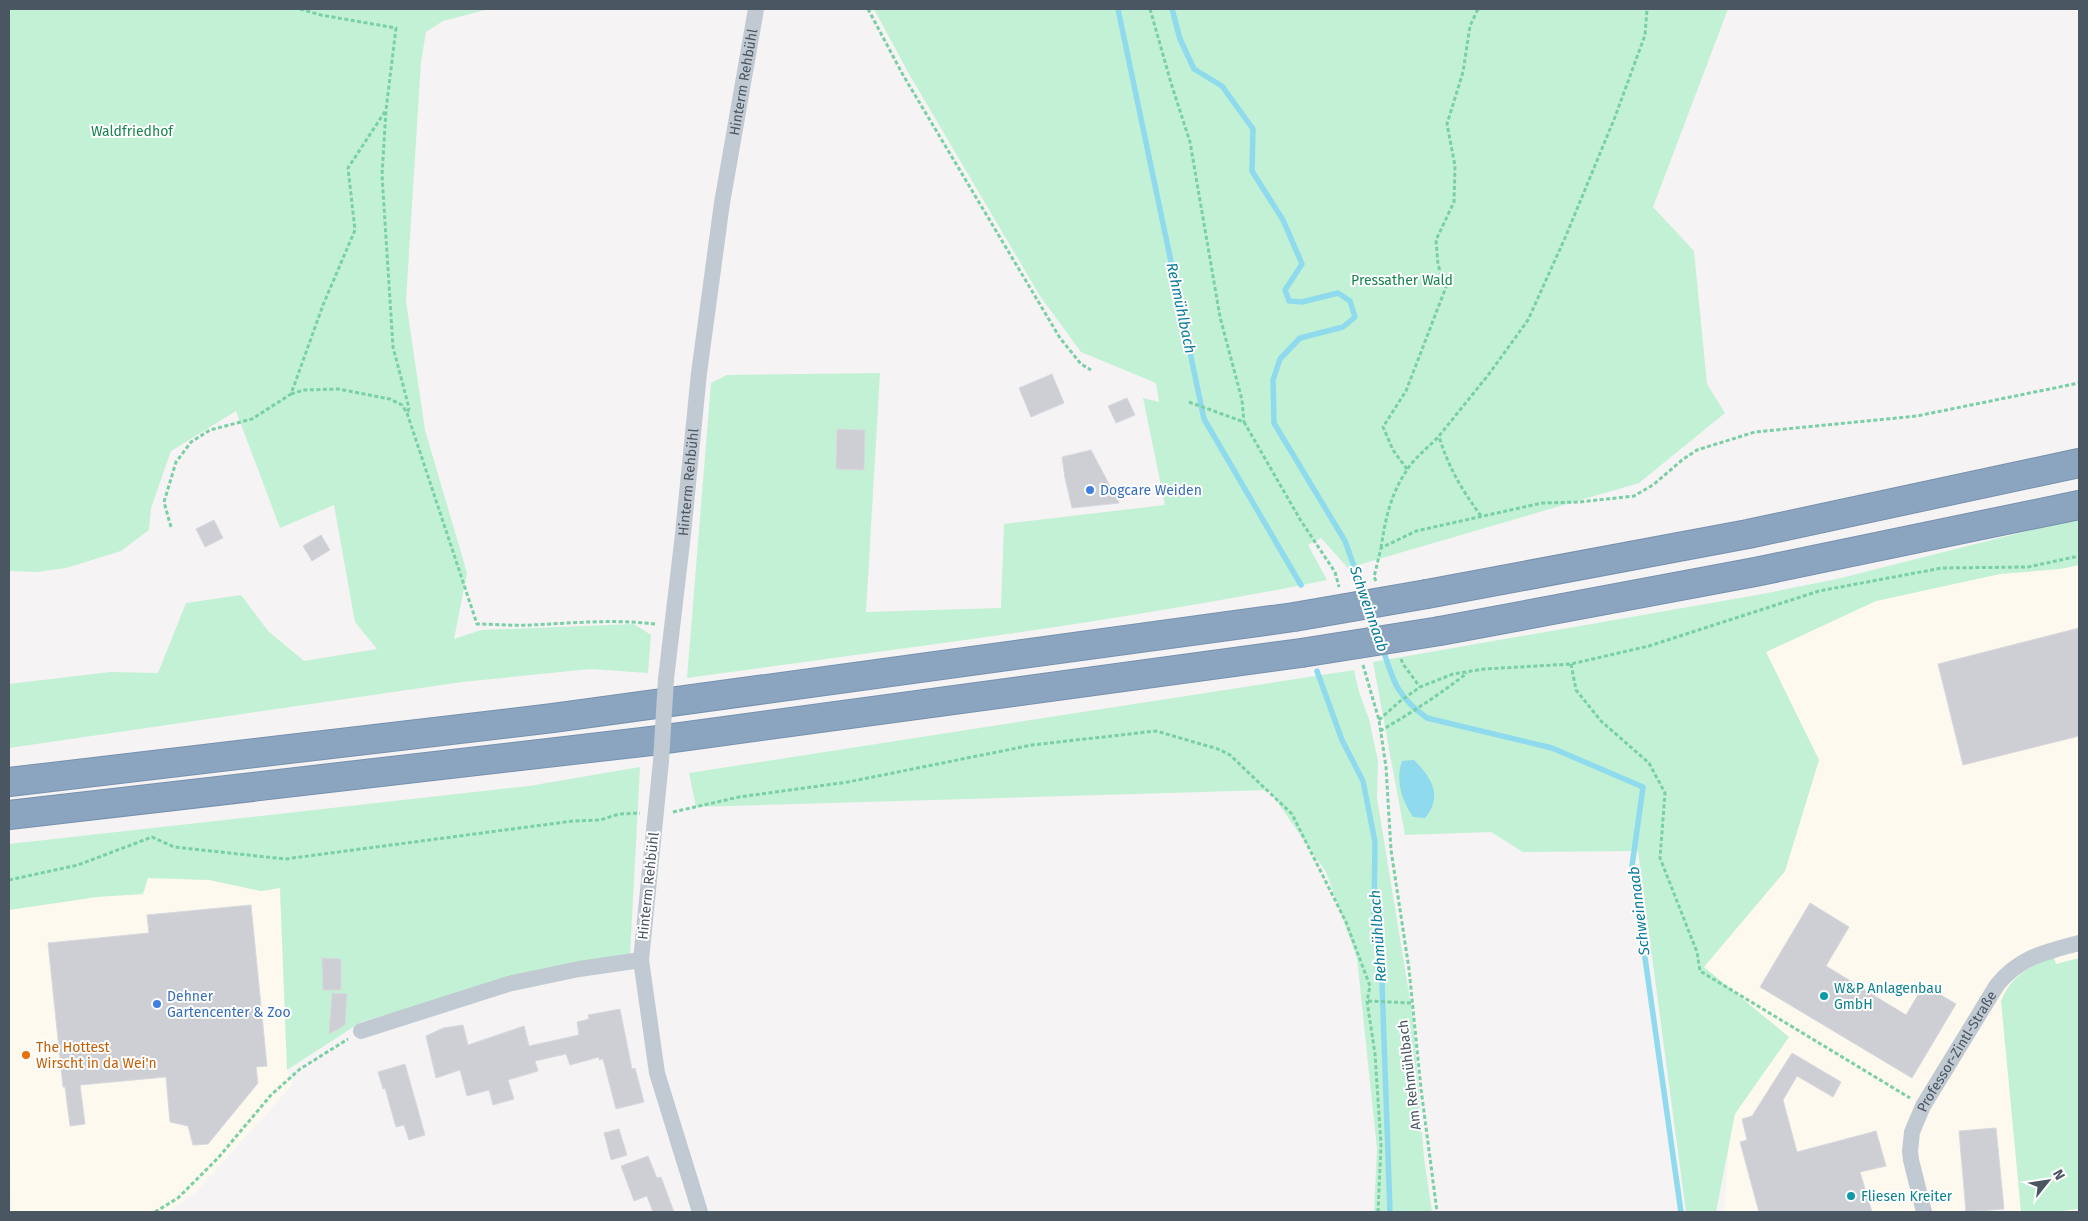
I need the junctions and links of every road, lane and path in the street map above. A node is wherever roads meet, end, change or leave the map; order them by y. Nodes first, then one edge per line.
1 (300, 9) edge
2 (756, 9) edge
3 (868, 9) edge
4 (1150, 9) edge
5 (1478, 9) edge
6 (1647, 9) edge
7 (386, 110) junction
8 (1091, 370) dead end
9 (2079, 383) edge
10 (291, 394) junction
11 (1189, 402) dead end
12 (407, 413) junction
13 (1439, 436) junction
14 (2079, 463) edge
15 (1407, 469) junction
16 (2079, 504) edge
17 (1481, 516) junction
18 (171, 527) dead end
19 (1381, 548) junction
20 (2079, 556) edge
21 (1374, 577) dead end
22 (671, 627) junction
23 (1571, 664) junction
24 (1468, 672) junction
25 (1379, 720) dead end
26 (1380, 731) dead end
27 (9, 776) edge
28 (37, 779) junction
29 (9, 782) edge
30 (656, 814) junction
31 (15, 818) edge
32 (9, 880) edge
33 (1403, 934) dead end
34 (2079, 943) edge
35 (641, 960) junction
36 (1368, 1001) junction
37 (1412, 1003) junction
38 (361, 1031) joint
39 (1923, 1106) junction
40 (155, 1212) edge
41 (700, 1212) edge
42 (1378, 1212) edge
43 (1437, 1212) edge
44 (1924, 1212) edge

1 - 7 path
2 - 22 street, Hinterm Rehbühl
3 - 8 path
4 - 11 path
5 - 15 path
6 - 13 path
7 - 10 path
7 - 12 path
9 - 17 path
10 - 12 path
10 - 18 path
12 - 22 path
13 - 15 path
13 - 17 path
14 - 28 highway, bridge
15 - 19 path
16 - 31 highway, bridge
17 - 19 path
19 - 21 path
20 - 23 path
22 - 30 street, Hinterm Rehbühl, bridge
23 - 24 path
23 - 39 path
24 - 25 path
24 - 26 path
27 - 28 highway
28 - 29 highway
30 - 32 path
30 - 35 street, Hinterm Rehbühl
30 - 36 path
33 - 37 path, Am Rehmühlbach
34 - 39 street, Professor-Zintl-Straße
35 - 38 street, Hinterm Rehbühl
35 - 41 street, Hinterm Rehbühl
36 - 37 path
36 - 42 path
37 - 43 path, Am Rehmühlbach
38 - 40 path
39 - 44 street, Professor-Zintl-Straße

